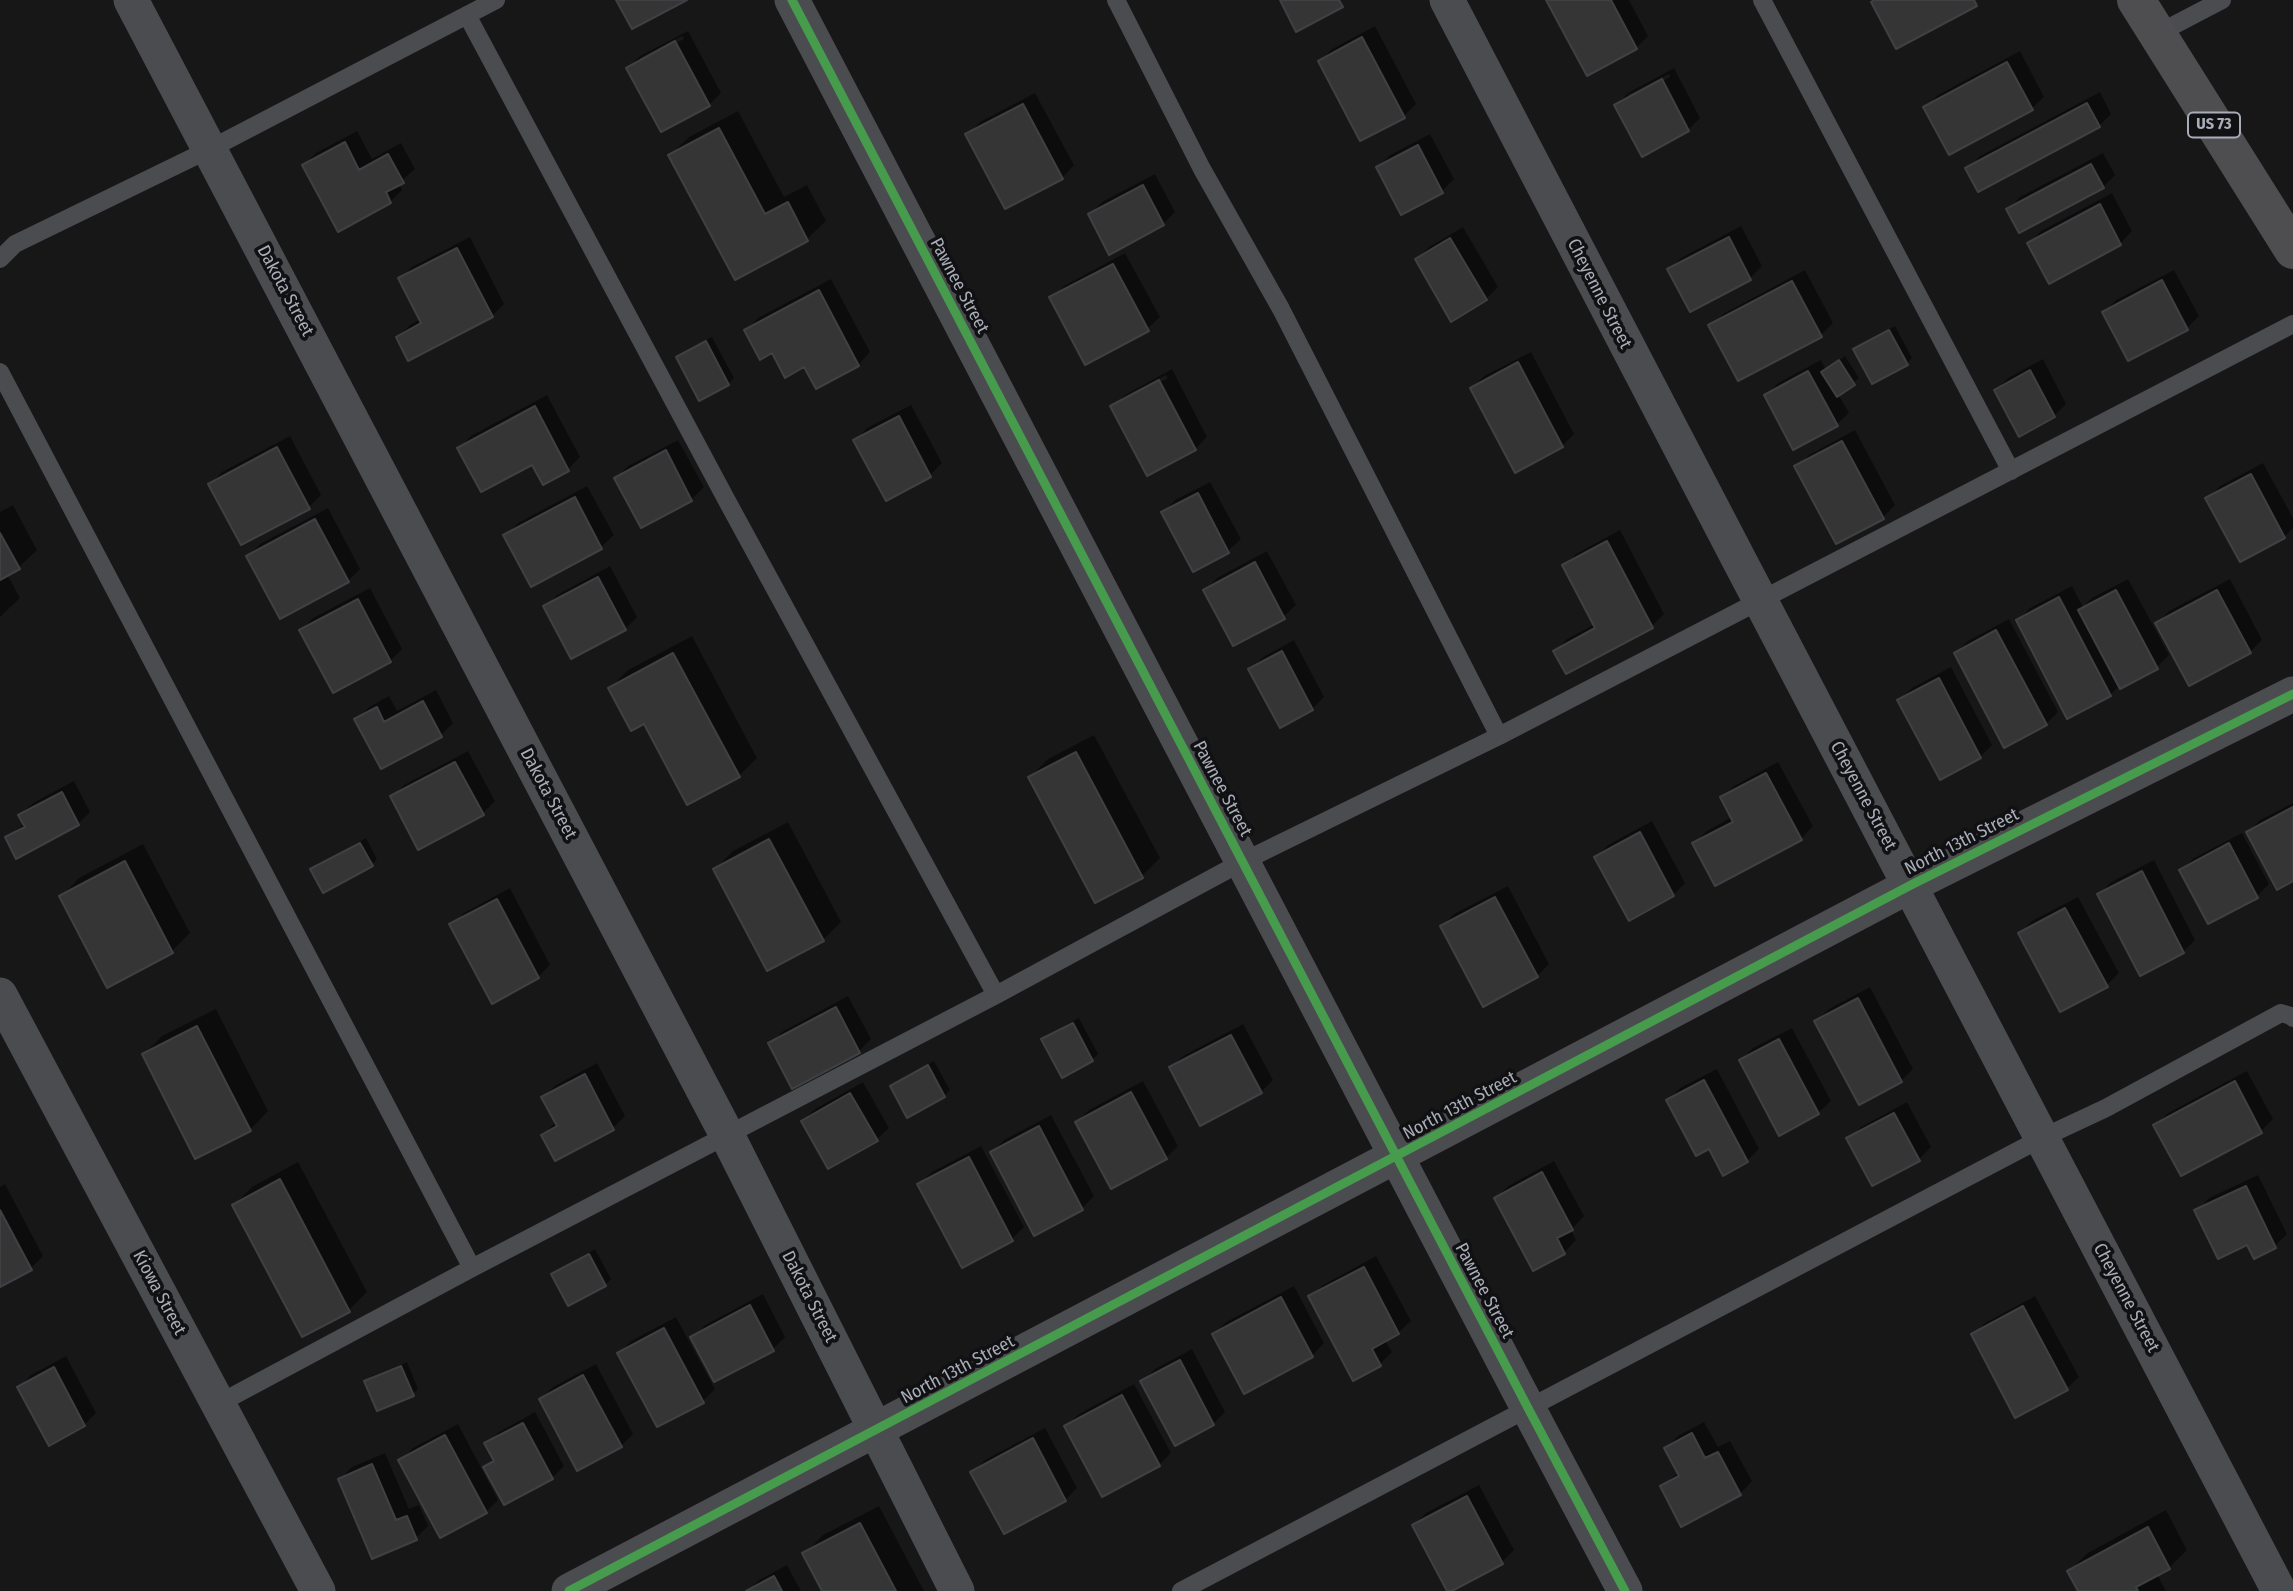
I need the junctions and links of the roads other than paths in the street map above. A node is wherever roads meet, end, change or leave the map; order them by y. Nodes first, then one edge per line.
1 (131, 0) edge
2 (496, 0) edge
3 (792, 0) edge
4 (1116, 0) edge
5 (1447, 0) edge
6 (1762, 0) edge
7 (2136, 0) edge
8 (2222, 0) edge
9 (467, 15) junction
10 (2157, 34) junction
11 (210, 149) junction
12 (2293, 250) edge
13 (0, 259) edge
14 (2293, 324) edge
15 (0, 372) edge
16 (2011, 471) junction
17 (1759, 600) junction
18 (2293, 694) edge
19 (1499, 736) junction
20 (1242, 862) junction
21 (1911, 885) junction
22 (0, 995) edge
23 (996, 995) junction
24 (2293, 1018) edge
25 (727, 1135) junction
26 (2042, 1138) junction
27 (1396, 1157) junction
28 (472, 1268) junction
29 (218, 1404) junction
30 (1528, 1408) junction
31 (878, 1431) junction
32 (318, 1591) edge
33 (569, 1591) edge
34 (957, 1591) edge
35 (1181, 1591) edge
36 (1625, 1591) edge
37 (2279, 1591) edge

1 - 11 street, Dakota Street
2 - 9 lane
3 - 20 street, Pawnee Street
4 - 19 lane
5 - 17 street, Cheyenne Street
6 - 16 lane
7 - 10 highway, US 73
8 - 10 lane
9 - 11 lane
9 - 23 lane
10 - 12 highway, US 73
11 - 13 lane
11 - 25 street, Dakota Street
14 - 16 lane
15 - 28 lane
16 - 17 lane
17 - 19 lane
17 - 21 street, Cheyenne Street
18 - 21 street, North 13th Street
19 - 20 lane
20 - 23 lane
20 - 27 street, Pawnee Street
21 - 26 street, Cheyenne Street
21 - 27 street, North 13th Street
22 - 29 street, Kiowa Street
23 - 25 lane
24 - 26 lane
25 - 28 lane
25 - 31 street, Dakota Street
26 - 30 lane
26 - 37 street, Cheyenne Street
27 - 30 street, Pawnee Street
27 - 31 street, North 13th Street
28 - 29 lane
29 - 32 street, Kiowa Street
30 - 35 lane
30 - 36 street, Pawnee Street
31 - 33 street, North 13th Street
31 - 34 street, Dakota Street

